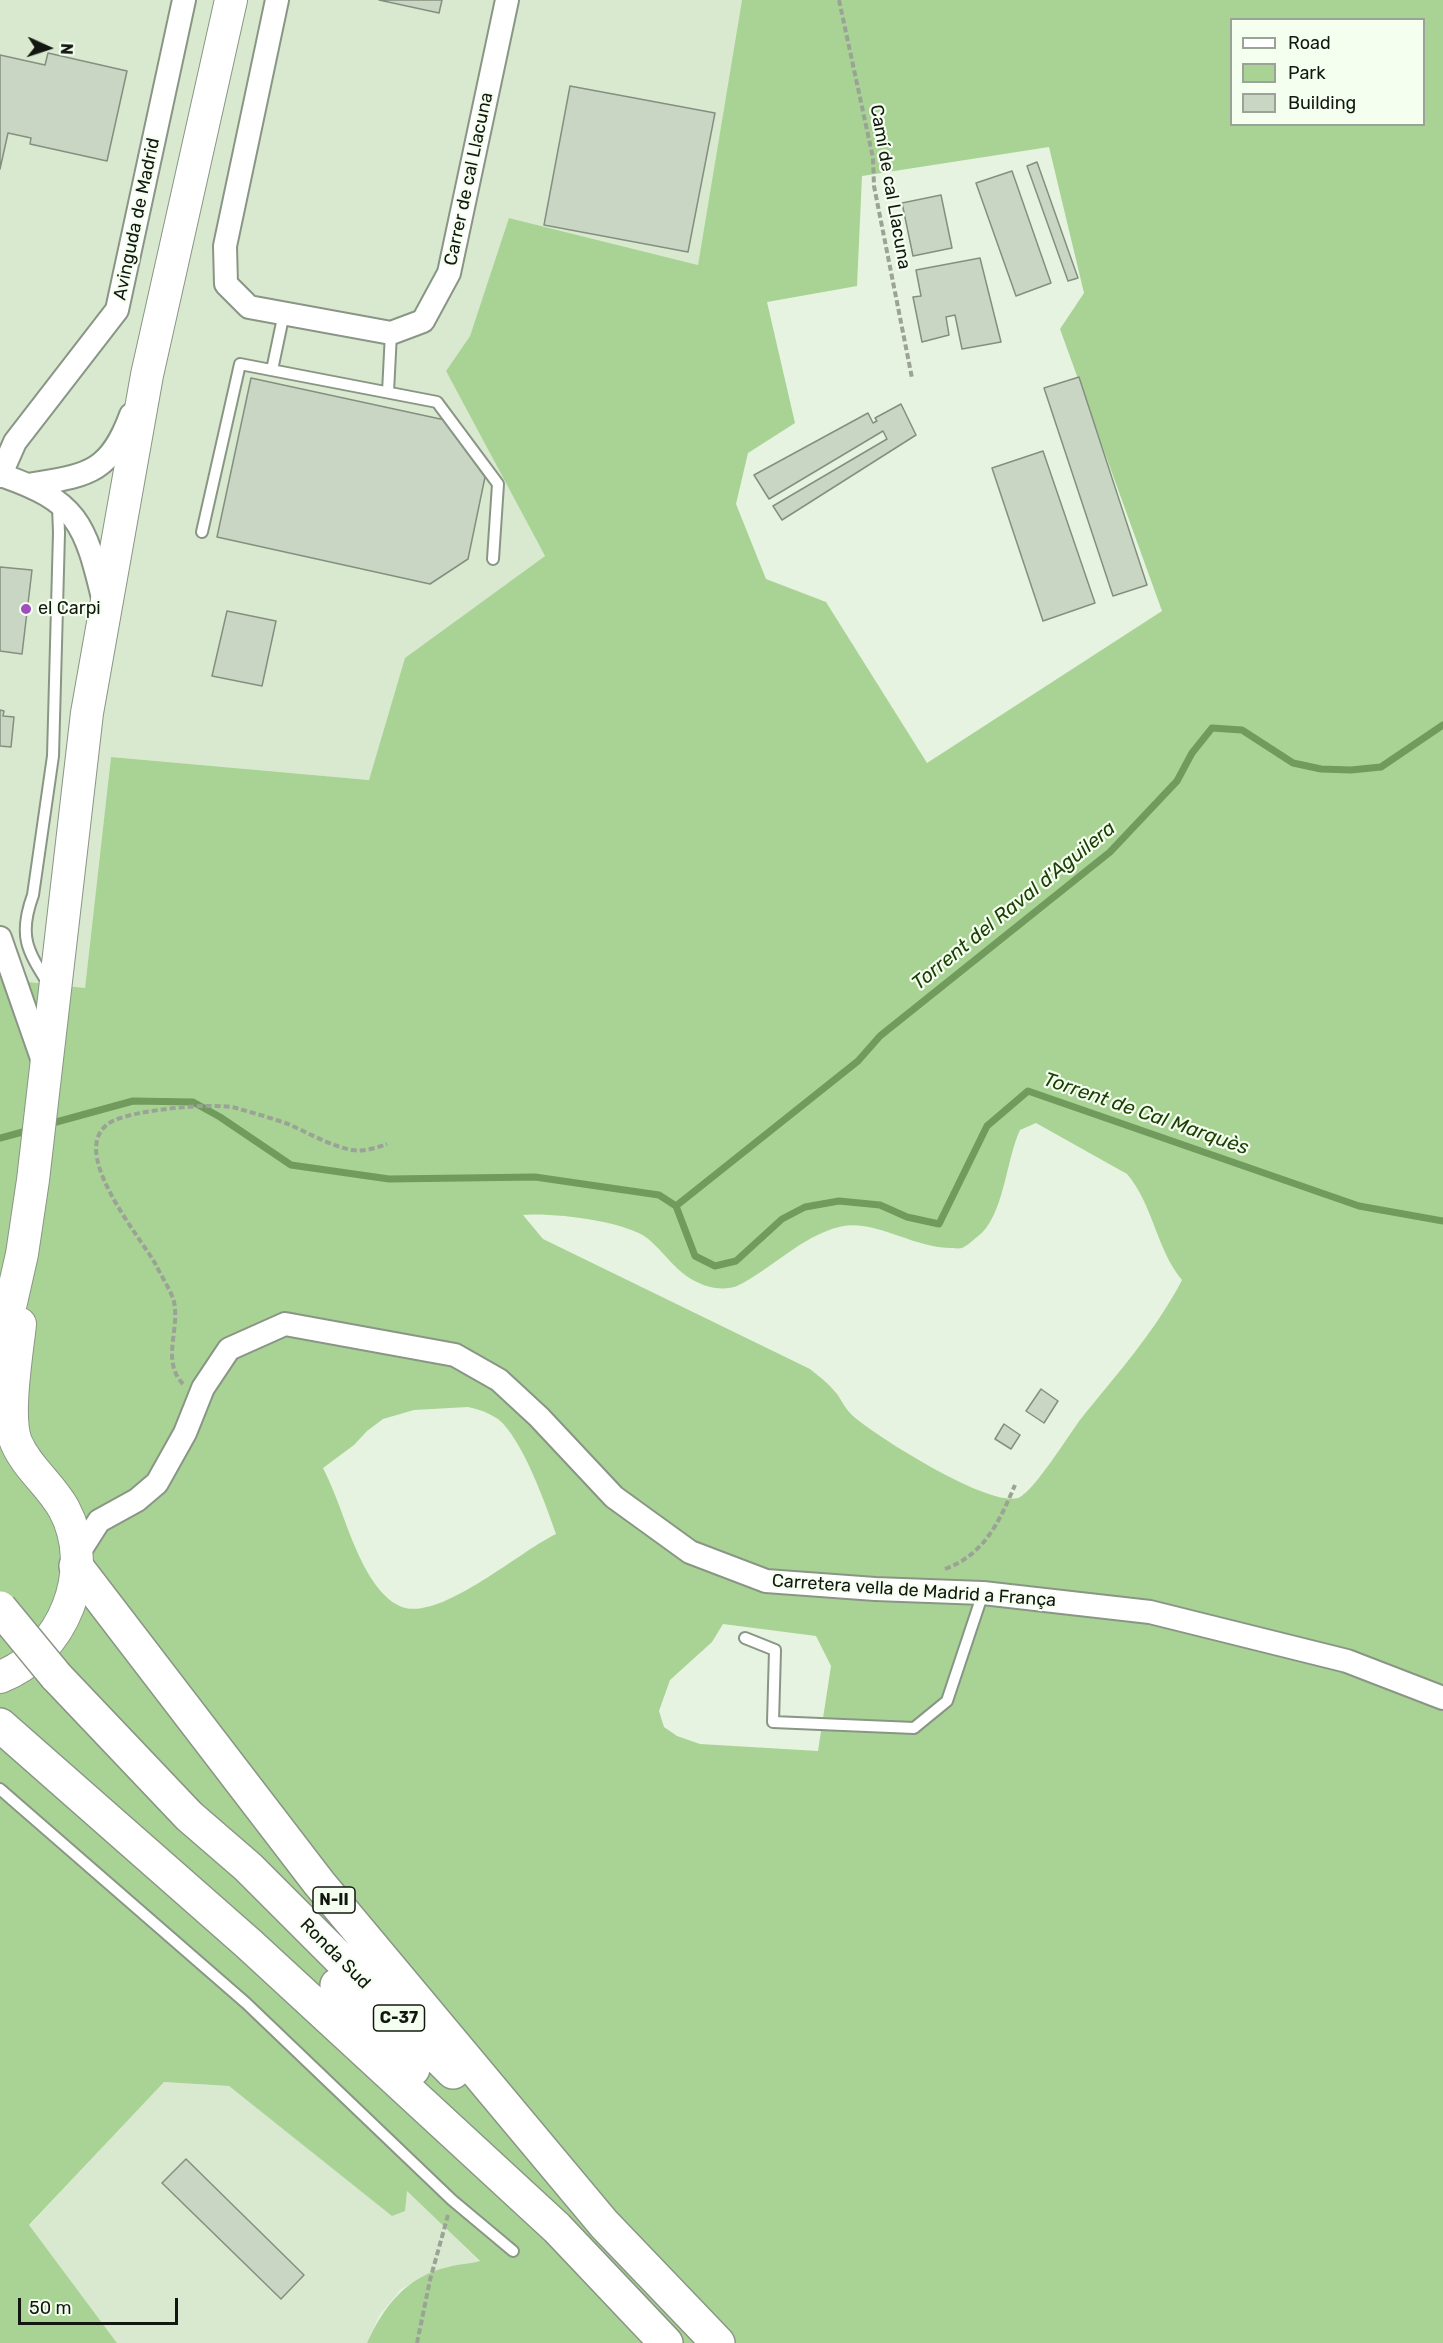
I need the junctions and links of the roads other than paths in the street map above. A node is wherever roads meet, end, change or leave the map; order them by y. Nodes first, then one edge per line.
1 (184, 0) edge
2 (231, 0) edge
3 (277, 0) edge
4 (507, 0) edge
5 (284, 313) junction
6 (391, 333) junction
7 (272, 370) junction
8 (147, 375) junction
9 (388, 392) junction
10 (0, 476) edge
11 (29, 485) junction
12 (57, 500) junction
13 (202, 532) dead end
14 (493, 559) dead end
15 (106, 609) junction
16 (0, 938) edge
17 (55, 993) junction
18 (46, 1068) junction
19 (22, 1254) junction
20 (0, 1351) edge
21 (0, 1449) edge
22 (33, 1469) junction
23 (57, 1498) junction
24 (115, 1510) junction
25 (76, 1562) junction
26 (983, 1593) junction
27 (0, 1608) edge
28 (745, 1638) dead end
29 (0, 1677) edge
30 (1443, 1698) edge
31 (0, 1725) edge
32 (0, 1789) edge
33 (189, 1816) junction
34 (604, 2224) junction
35 (557, 2228) junction
36 (513, 2251) dead end
37 (666, 2343) edge
38 (718, 2343) edge

1 - 10 street, Avinguda de Madrid
2 - 8 street, N-II
3 - 5 street
4 - 6 street, Carrer de cal Llacuna
5 - 6 street
5 - 7 lane
6 - 9 lane
7 - 9 lane
7 - 13 lane
8 - 11 street
8 - 15 street, N-II
9 - 14 lane
10 - 11 street, Avinguda de Madrid
11 - 12 street, Avinguda de Madrid
12 - 15 street, Avinguda de Madrid
12 - 17 lane
15 - 17 street, N-II
16 - 18 street
17 - 18 street, N-II
18 - 19 street, N-II
19 - 20 street, N-II
19 - 22 street, N-II
21 - 22 street, N-II
22 - 23 street, N-II
23 - 24 street, Carretera vella de Madrid a França
23 - 25 street, N-II
24 - 25 street, Carretera vella de Madrid a França
24 - 26 street, Carretera vella de Madrid a França
25 - 29 street, N-II
25 - 34 highway, N-II
26 - 28 lane
26 - 30 street, Carretera vella de Madrid a França
27 - 33 highway, Ronda Sud / C-37, bridge
31 - 35 highway
32 - 36 lane
33 - 34 highway, Ronda Sud / C-37
33 - 35 highway, Ronda Sud / C-37
34 - 38 highway, C-37
35 - 37 highway, C-37

